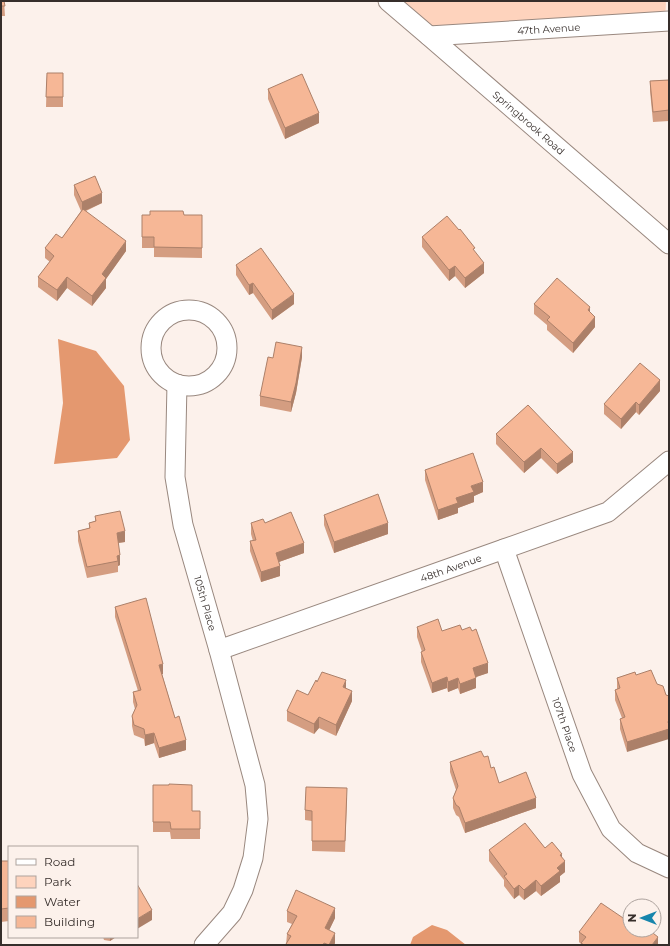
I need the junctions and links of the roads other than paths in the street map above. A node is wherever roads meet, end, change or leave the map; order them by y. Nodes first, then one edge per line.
1 (388, 1) edge
2 (669, 21) edge
3 (430, 36) junction
4 (669, 244) edge
5 (177, 384) junction
6 (669, 461) edge
7 (504, 550) junction
8 (219, 650) junction
9 (669, 868) edge
10 (204, 945) edge

1 - 3 street, Springbrook Road
2 - 3 street, 47th Avenue
3 - 4 street, Springbrook Road
5 - 5 street
5 - 8 street, 105th Place
6 - 7 street, 48th Avenue
7 - 8 street, 48th Avenue
7 - 9 street, 107th Place
8 - 10 street, 105th Place

